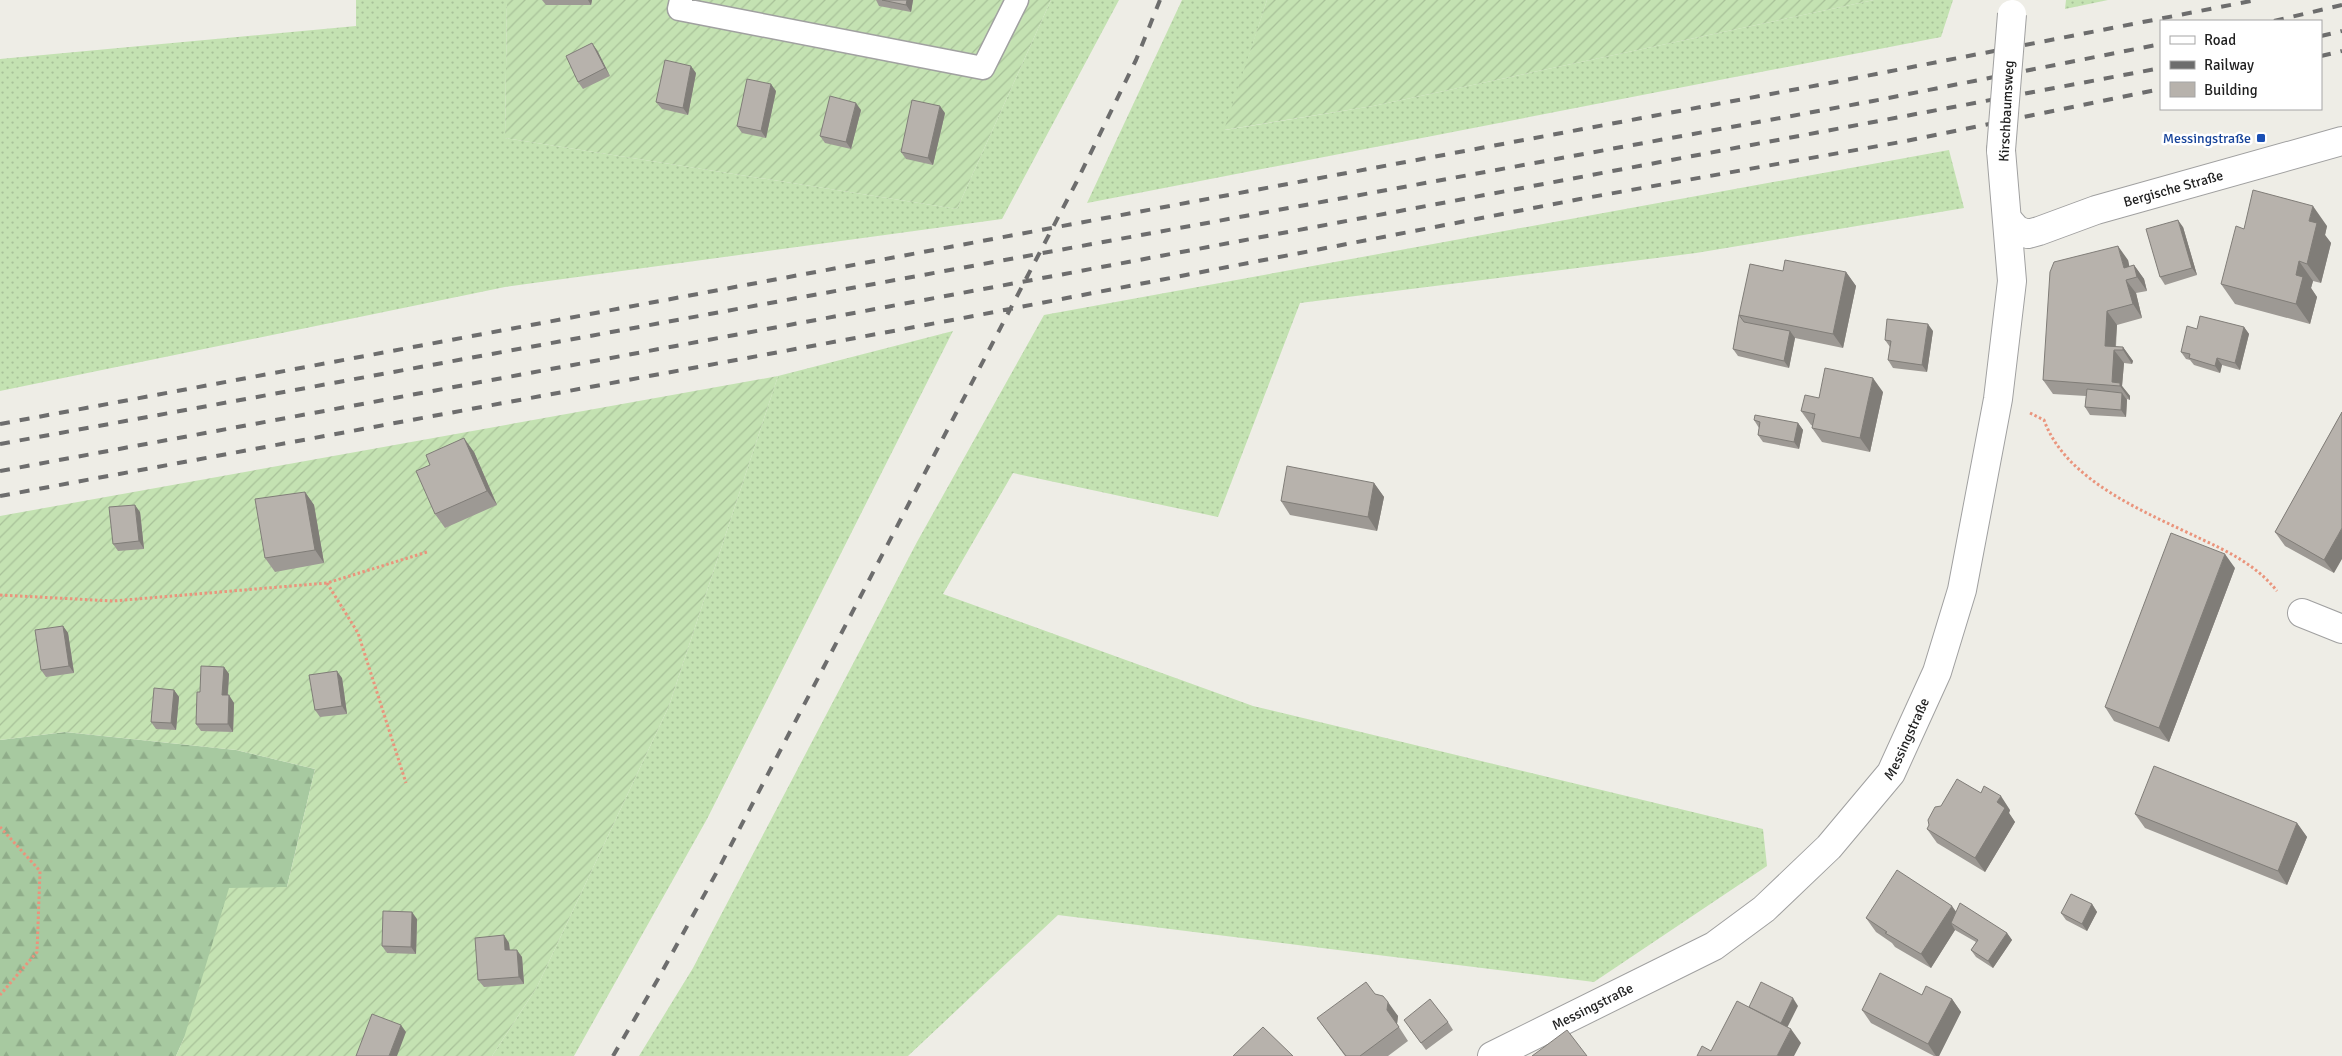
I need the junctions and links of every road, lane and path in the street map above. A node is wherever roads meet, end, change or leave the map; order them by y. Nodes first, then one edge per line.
1 (681, 0) edge
2 (1017, 0) edge
3 (2012, 7) edge
4 (2342, 140) edge
5 (2009, 222) junction
6 (2038, 416) dead end
7 (427, 552) dead end
8 (327, 583) junction
9 (0, 596) edge
10 (2302, 613) joint
11 (2342, 630) edge
12 (406, 783) dead end
13 (0, 827) edge
14 (0, 995) edge
15 (1492, 1056) edge

1 - 2 lane
3 - 5 street, Kirschbaumsweg, bridge
4 - 5 street, Bergische Straße
5 - 15 street, Messingstraße
6 - 10 path
7 - 8 path
8 - 9 path
8 - 12 path
10 - 11 street
13 - 14 path

